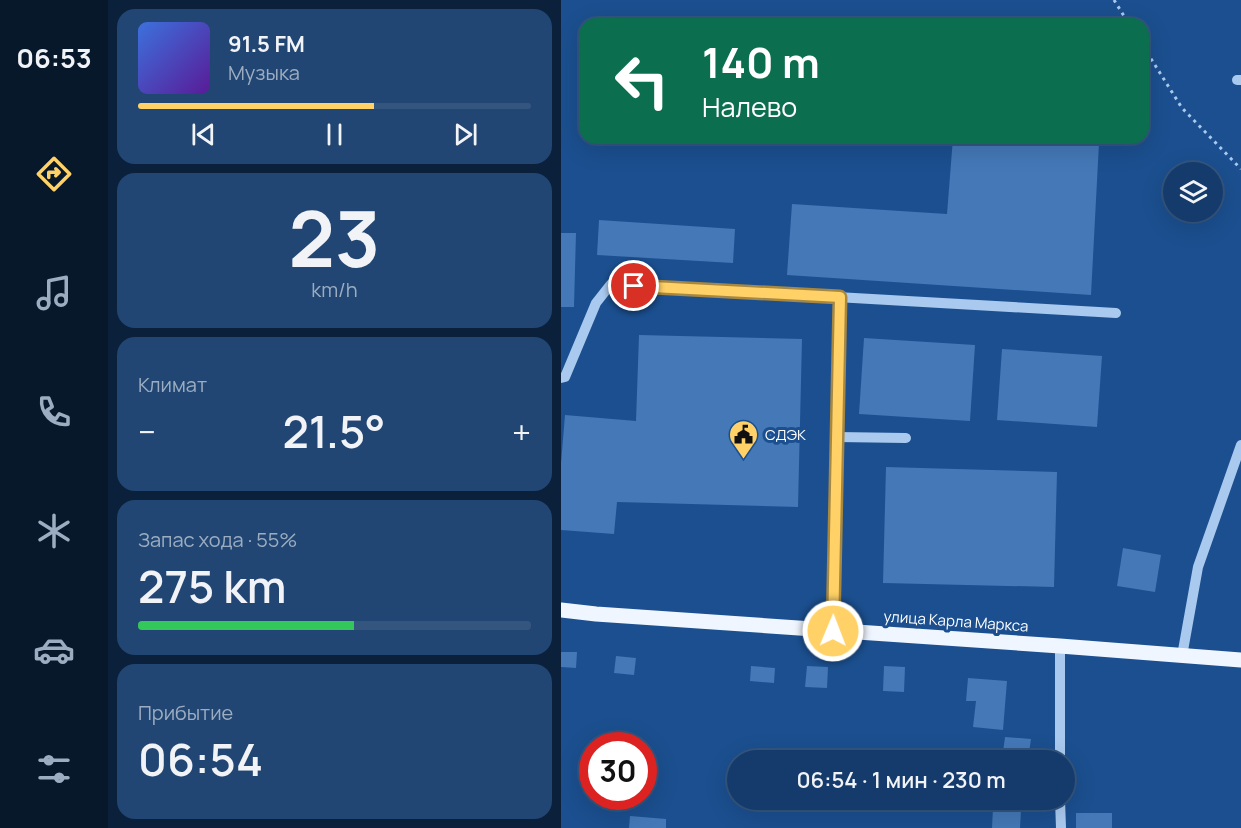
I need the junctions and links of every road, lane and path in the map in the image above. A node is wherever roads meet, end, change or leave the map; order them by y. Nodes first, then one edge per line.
1 (1114, 0) edge
2 (1125, 18) edge
3 (1149, 56) edge
4 (1241, 169) edge
5 (840, 297) junction
6 (1116, 313) dead end
7 (561, 378) edge
8 (837, 437) junction
9 (906, 438) dead end
10 (1241, 445) edge
11 (561, 610) edge
12 (833, 631) junction
13 (1060, 646) junction
14 (1182, 656) junction
15 (1241, 660) edge
16 (1060, 750) edge
17 (1061, 810) edge
18 (1061, 828) edge

1 - 2 path
3 - 4 path
5 - 6 street
5 - 7 street
5 - 8 street
8 - 9 street
8 - 12 street
10 - 14 street
11 - 12 main road, улица Карла Маркса
12 - 13 main road, улица Карла Маркса
13 - 14 main road, улица Карла Маркса
13 - 16 street
14 - 15 main road, улица Карла Маркса
17 - 18 street

